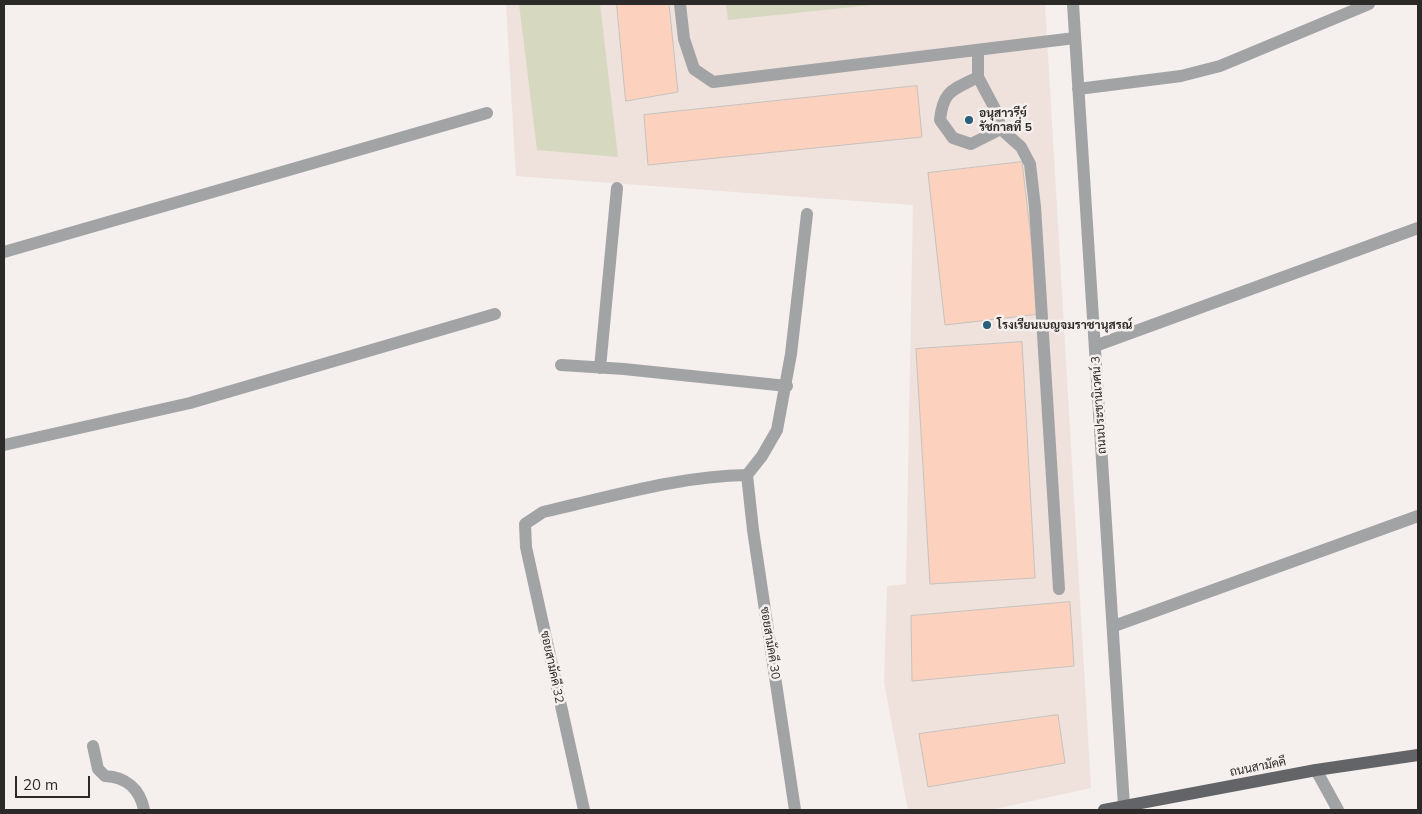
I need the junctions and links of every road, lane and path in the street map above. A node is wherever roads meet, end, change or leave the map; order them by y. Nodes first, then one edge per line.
1 (680, 4) edge
2 (1073, 4) edge
3 (1369, 4) edge
4 (1075, 38) junction
5 (978, 50) junction
6 (978, 77) junction
7 (1078, 90) junction
8 (487, 113) dead end
9 (1000, 129) junction
10 (617, 188) dead end
11 (807, 214) dead end
12 (1418, 228) edge
13 (4, 252) edge
14 (494, 314) dead end
15 (1095, 346) junction
16 (561, 365) dead end
17 (600, 368) junction
18 (787, 386) junction
19 (4, 445) edge
20 (747, 475) junction
21 (1418, 516) edge
22 (1059, 589) dead end
23 (1114, 626) junction
24 (93, 746) dead end
25 (1418, 755) edge
26 (1316, 770) junction
27 (1124, 806) junction
28 (1149, 806) edge
29 (144, 810) edge
30 (584, 810) edge
31 (795, 810) edge
32 (1104, 810) edge
33 (1338, 810) edge

1 - 5 street
2 - 4 street, ถนนประชานิเวศน์ 3
3 - 7 street
4 - 5 street
4 - 7 street, ถนนประชานิเวศน์ 3
5 - 6 street
6 - 9 street
6 - 9 street
7 - 15 street, ถนนประชานิเวศน์ 3
8 - 13 street
9 - 22 street
10 - 17 street
11 - 18 street
12 - 15 street
14 - 19 street
15 - 23 street, ถนนประชานิเวศน์ 3
16 - 17 street
17 - 18 street
18 - 20 street
20 - 30 street, ซอยสามัคคี 32
20 - 31 street, ซอยสามัคคี 30
21 - 23 street
23 - 27 street, ถนนประชานิเวศน์ 3
24 - 29 street
25 - 26 main road, ถนนสามัคคี
26 - 28 main road, ถนนสามัคคี
26 - 33 street
27 - 28 main road, ถนนสามัคคี
27 - 32 main road, ถนนสามัคคี

